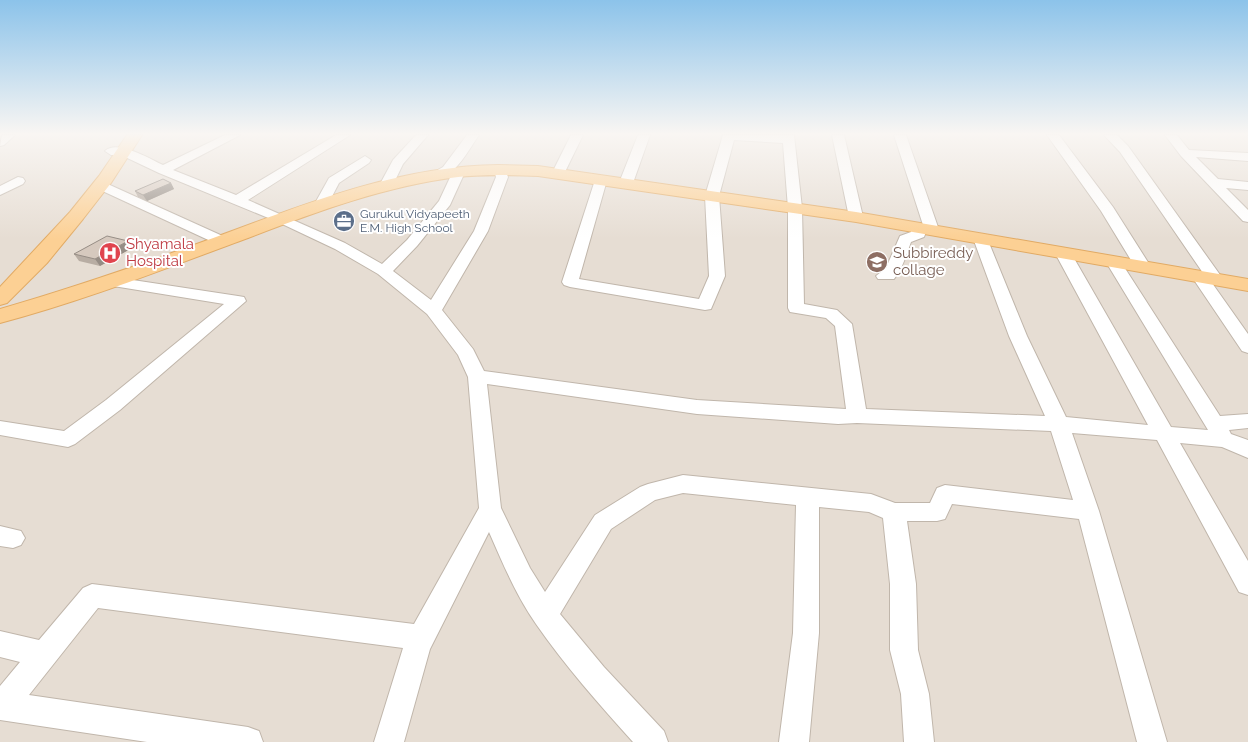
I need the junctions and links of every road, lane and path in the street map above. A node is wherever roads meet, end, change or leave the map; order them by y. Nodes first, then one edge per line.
1 (101, 170) edge
2 (108, 170) edge
3 (163, 170) edge
4 (288, 170) edge
5 (351, 170) edge
6 (394, 170) edge
7 (447, 170) edge
8 (500, 170) junction
9 (560, 170) edge
10 (631, 170) edge
11 (719, 170) edge
12 (791, 170) edge
13 (846, 170) edge
14 (909, 170) edge
15 (1078, 170) edge
16 (1137, 170) edge
17 (1202, 170) edge
18 (458, 172) junction
19 (558, 174) junction
20 (427, 177) junction
21 (601, 180) junction
22 (18, 181) dead end
23 (626, 183) junction
24 (1215, 183) junction
25 (101, 185) junction
26 (386, 186) junction
27 (1248, 186) edge
28 (0, 191) edge
29 (712, 196) junction
30 (238, 200) junction
31 (321, 204) junction
32 (795, 208) junction
33 (856, 217) junction
34 (283, 218) junction
35 (1248, 218) edge
36 (925, 229) junction
37 (980, 238) junction
38 (222, 241) junction
39 (40, 252) junction
40 (1063, 253) junction
41 (1114, 262) junction
42 (1143, 267) junction
43 (384, 271) junction
44 (884, 276) dead end
45 (1208, 278) junction
46 (113, 282) junction
47 (1248, 285) edge
48 (0, 287) edge
49 (0, 299) edge
50 (433, 310) junction
51 (0, 316) edge
52 (1248, 347) edge
53 (477, 376) junction
54 (857, 416) junction
55 (1248, 421) edge
56 (1060, 424) junction
57 (0, 428) edge
58 (1219, 431) junction
59 (1164, 434) junction
60 (1248, 450) edge
61 (808, 496) junction
62 (490, 508) junction
63 (1088, 511) junction
64 (894, 512) junction
65 (1248, 584) edge
66 (546, 615) junction
67 (422, 638) junction
68 (0, 644) edge
69 (44, 654) junction
70 (248, 742) edge
71 (389, 742) edge
72 (653, 742) edge
73 (794, 742) edge
74 (919, 742) edge
75 (1152, 742) edge

1 - 39 main road
2 - 25 main road
3 - 30 street
4 - 30 street
5 - 31 street
6 - 26 street
7 - 20 street
8 - 18 main road
8 - 19 main road
8 - 50 street
9 - 19 street
10 - 23 street
11 - 29 street
12 - 32 street
13 - 33 street
14 - 36 street
15 - 42 street
16 - 45 street
17 - 24 street
18 - 20 main road
18 - 43 street
19 - 21 main road
20 - 26 main road
21 - 23 main road
21 - 29 street
22 - 28 street
23 - 29 main road
24 - 27 street
24 - 35 street
25 - 38 street
25 - 39 main road
26 - 31 main road
29 - 32 main road
30 - 34 street
31 - 34 main road
32 - 33 main road
32 - 54 street
33 - 36 main road
34 - 38 main road
34 - 43 street
36 - 37 main road
36 - 44 street
37 - 40 main road
37 - 56 street
38 - 46 main road
39 - 48 main road
39 - 49 main road
40 - 41 main road
40 - 59 street
41 - 42 main road
41 - 58 street
42 - 45 main road
43 - 50 street
45 - 47 main road
45 - 52 street
46 - 51 main road
46 - 57 street
50 - 53 street
53 - 54 street
53 - 62 street
54 - 56 street
55 - 58 street
56 - 59 street
56 - 63 street
58 - 59 street
58 - 60 street
59 - 65 street
61 - 64 street
61 - 66 street
61 - 73 street
62 - 66 street
62 - 67 street
63 - 64 street
63 - 75 street
64 - 74 street
66 - 72 street
67 - 69 street
67 - 71 street
68 - 69 street
69 - 70 street

